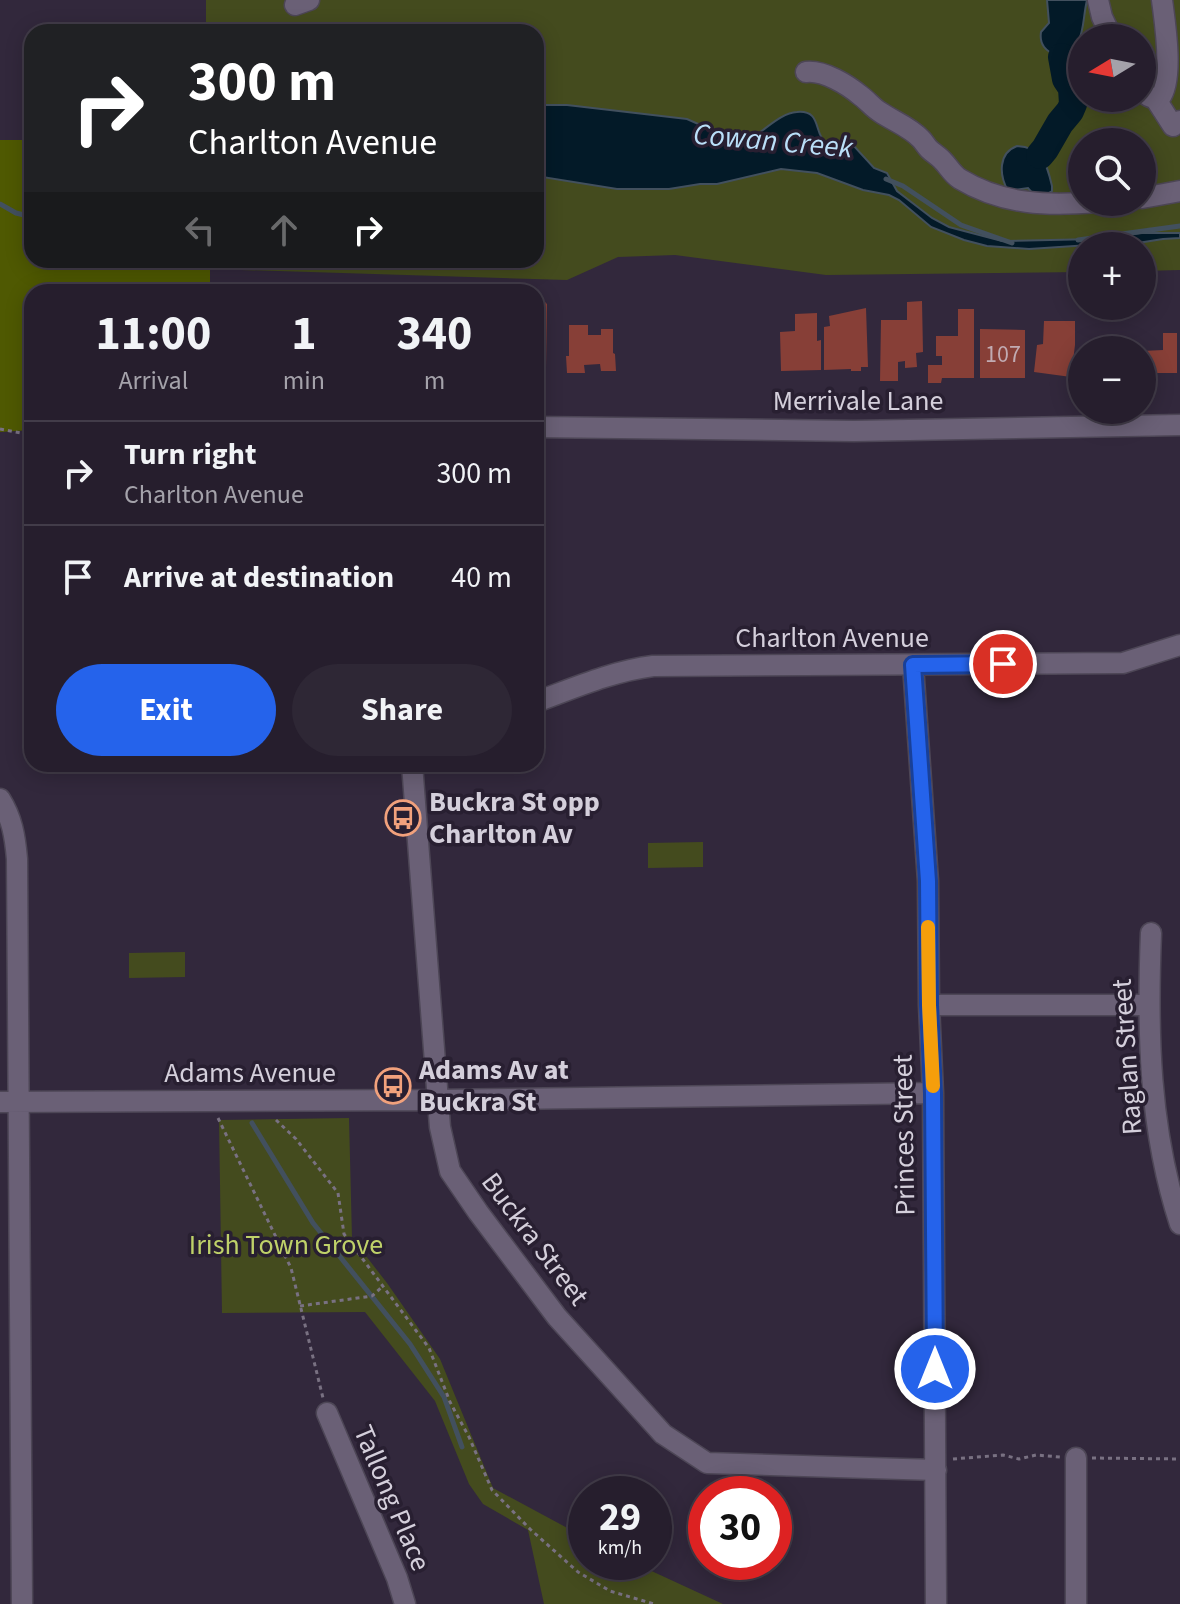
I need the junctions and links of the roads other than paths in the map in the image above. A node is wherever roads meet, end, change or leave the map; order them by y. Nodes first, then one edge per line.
1 (1098, 0) edge
2 (1162, 0) edge
3 (1105, 24) edge
4 (806, 72) dead end
5 (1156, 97) edge
6 (1156, 102) edge
7 (1178, 126) edge
8 (1180, 191) edge
9 (1156, 195) edge
10 (1068, 203) edge
11 (1180, 425) edge
12 (544, 427) edge
13 (1180, 645) edge
14 (913, 665) junction
15 (544, 699) edge
16 (413, 772) edge
17 (0, 799) edge
18 (1151, 933) dead end
19 (929, 1005) junction
20 (1148, 1005) junction
21 (933, 1093) junction
22 (437, 1100) junction
23 (9, 1102) edge
24 (1180, 1224) edge
25 (327, 1413) road end
26 (1076, 1458) road end
27 (940, 1464) junction
28 (22, 1604) edge
29 (405, 1604) edge
30 (936, 1604) edge
31 (1076, 1604) edge

1 - 3 street
2 - 5 street
4 - 10 street
6 - 7 street
8 - 9 street
11 - 12 street, Merrivale Lane
13 - 14 street, Charlton Avenue
14 - 15 street, Charlton Avenue
14 - 19 street, Princes Street
16 - 22 street, Buckra Street
17 - 23 street
18 - 20 street, Raglan Street
19 - 20 street
19 - 21 street, Princes Street
20 - 24 street, Raglan Street
21 - 22 street, Adams Avenue
21 - 27 street, Princes Street
22 - 23 street, Adams Avenue
22 - 27 street, Buckra Street
23 - 28 street
25 - 29 street, Tallong Place
26 - 31 street
27 - 30 street, Princes Street

